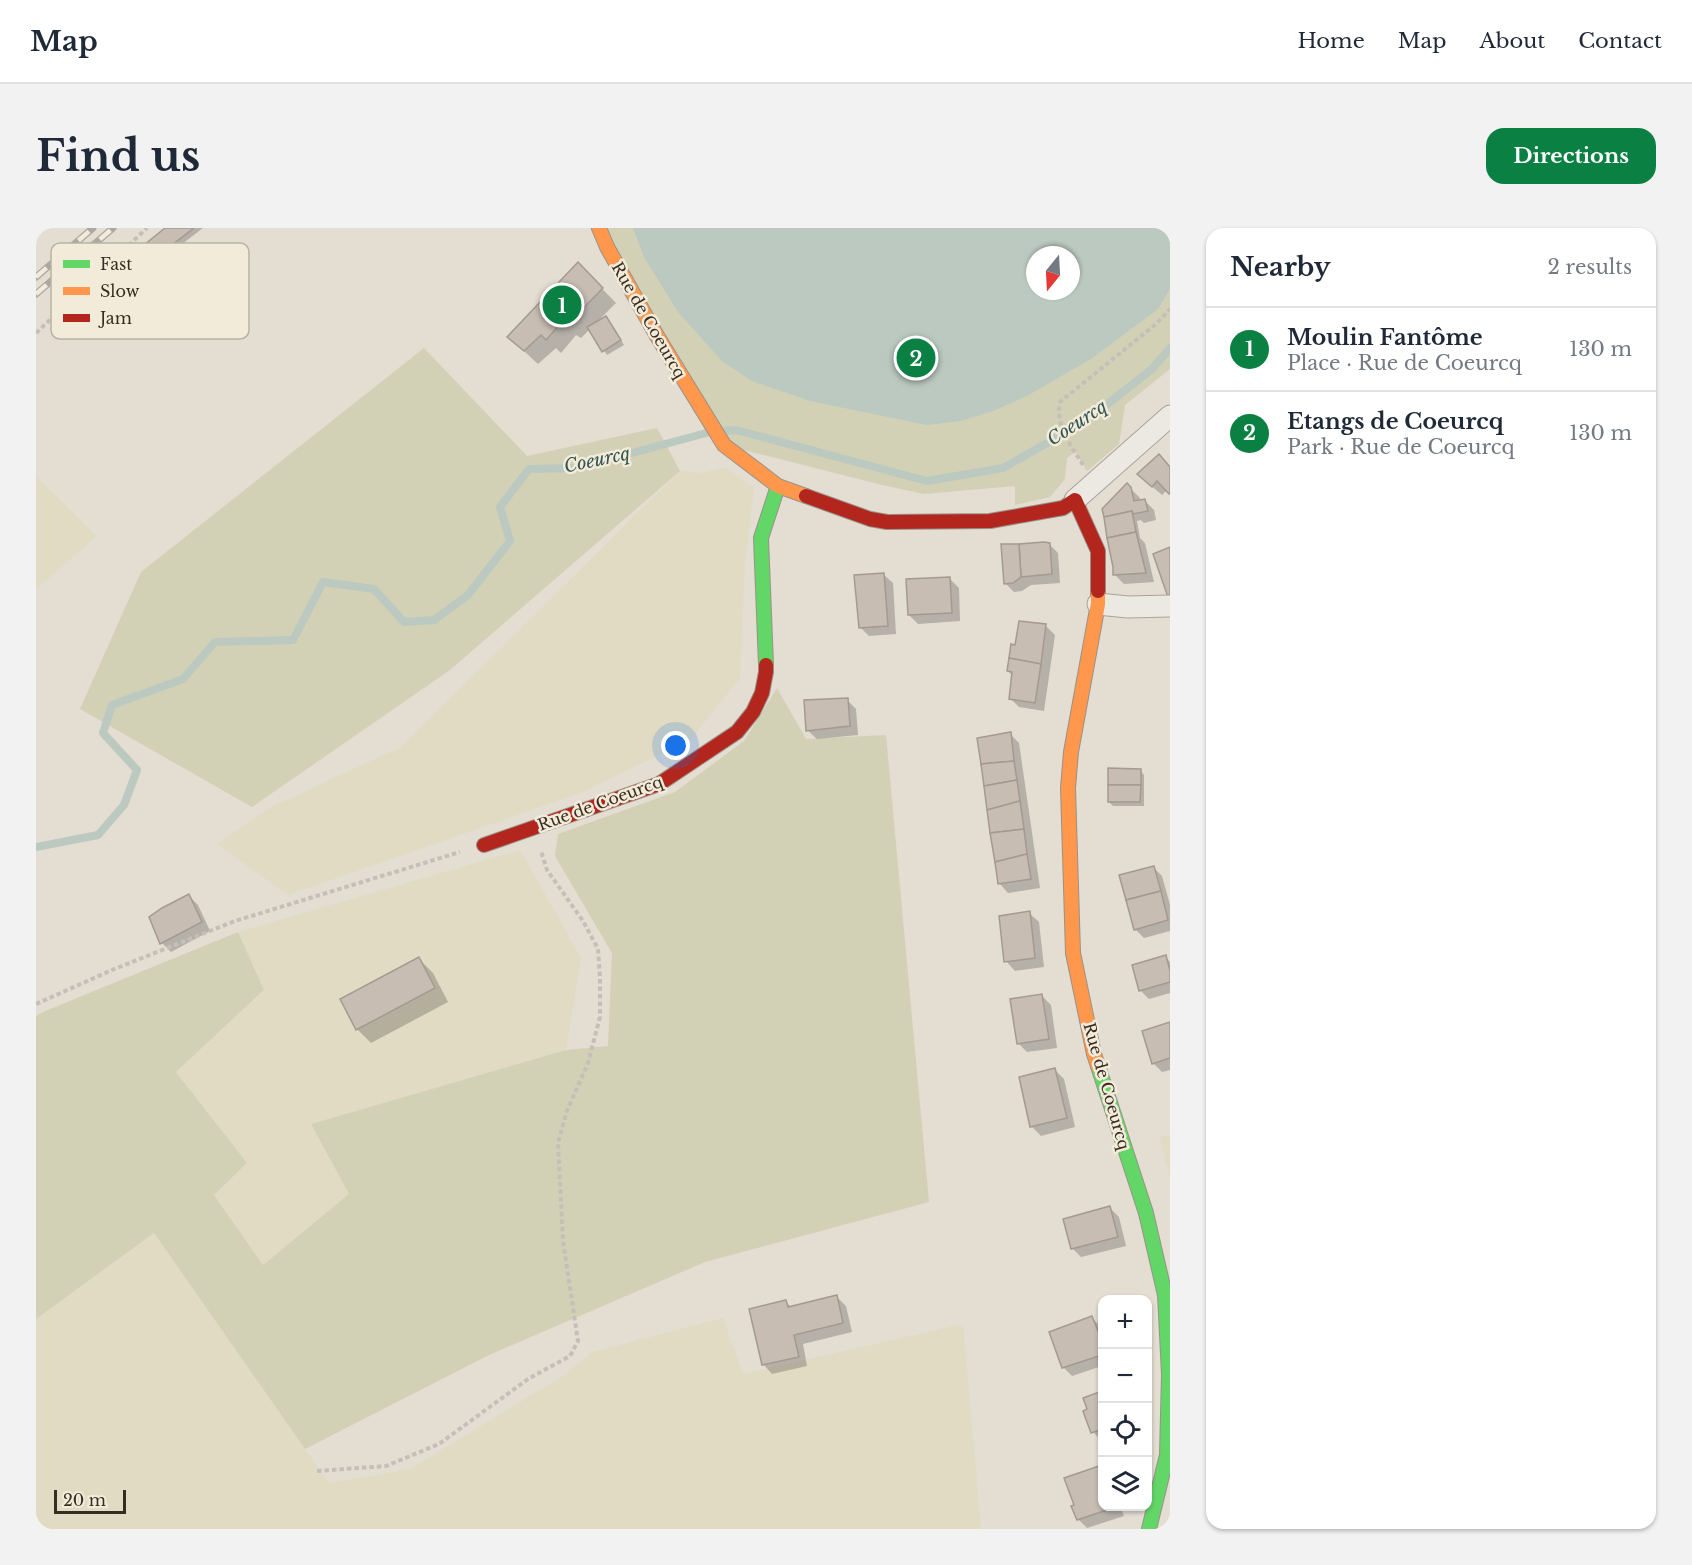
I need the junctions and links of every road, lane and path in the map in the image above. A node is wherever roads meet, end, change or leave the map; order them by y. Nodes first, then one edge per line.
1 (147, 228) edge
2 (598, 228) edge
3 (131, 243) edge
4 (1170, 309) edge
5 (51, 319) edge
6 (36, 333) edge
7 (1170, 416) edge
8 (1070, 442) dead end
9 (778, 486) junction
10 (1075, 500) junction
11 (1098, 604) junction
12 (1170, 606) edge
13 (538, 826) junction
14 (484, 845) joint
15 (36, 1004) edge
16 (317, 1471) dead end
17 (1149, 1529) edge

1 - 3 path
2 - 9 street, Rue de Coeurcq
4 - 8 path
5 - 6 path
7 - 10 street, Rue de Coeurcq
9 - 10 street, Rue de Coeurcq
9 - 13 street, Rue de Coeurcq
10 - 11 street, Rue de Coeurcq
11 - 12 street
11 - 17 street, Rue de Coeurcq
13 - 14 street, Rue de Coeurcq
13 - 16 path
14 - 15 path

